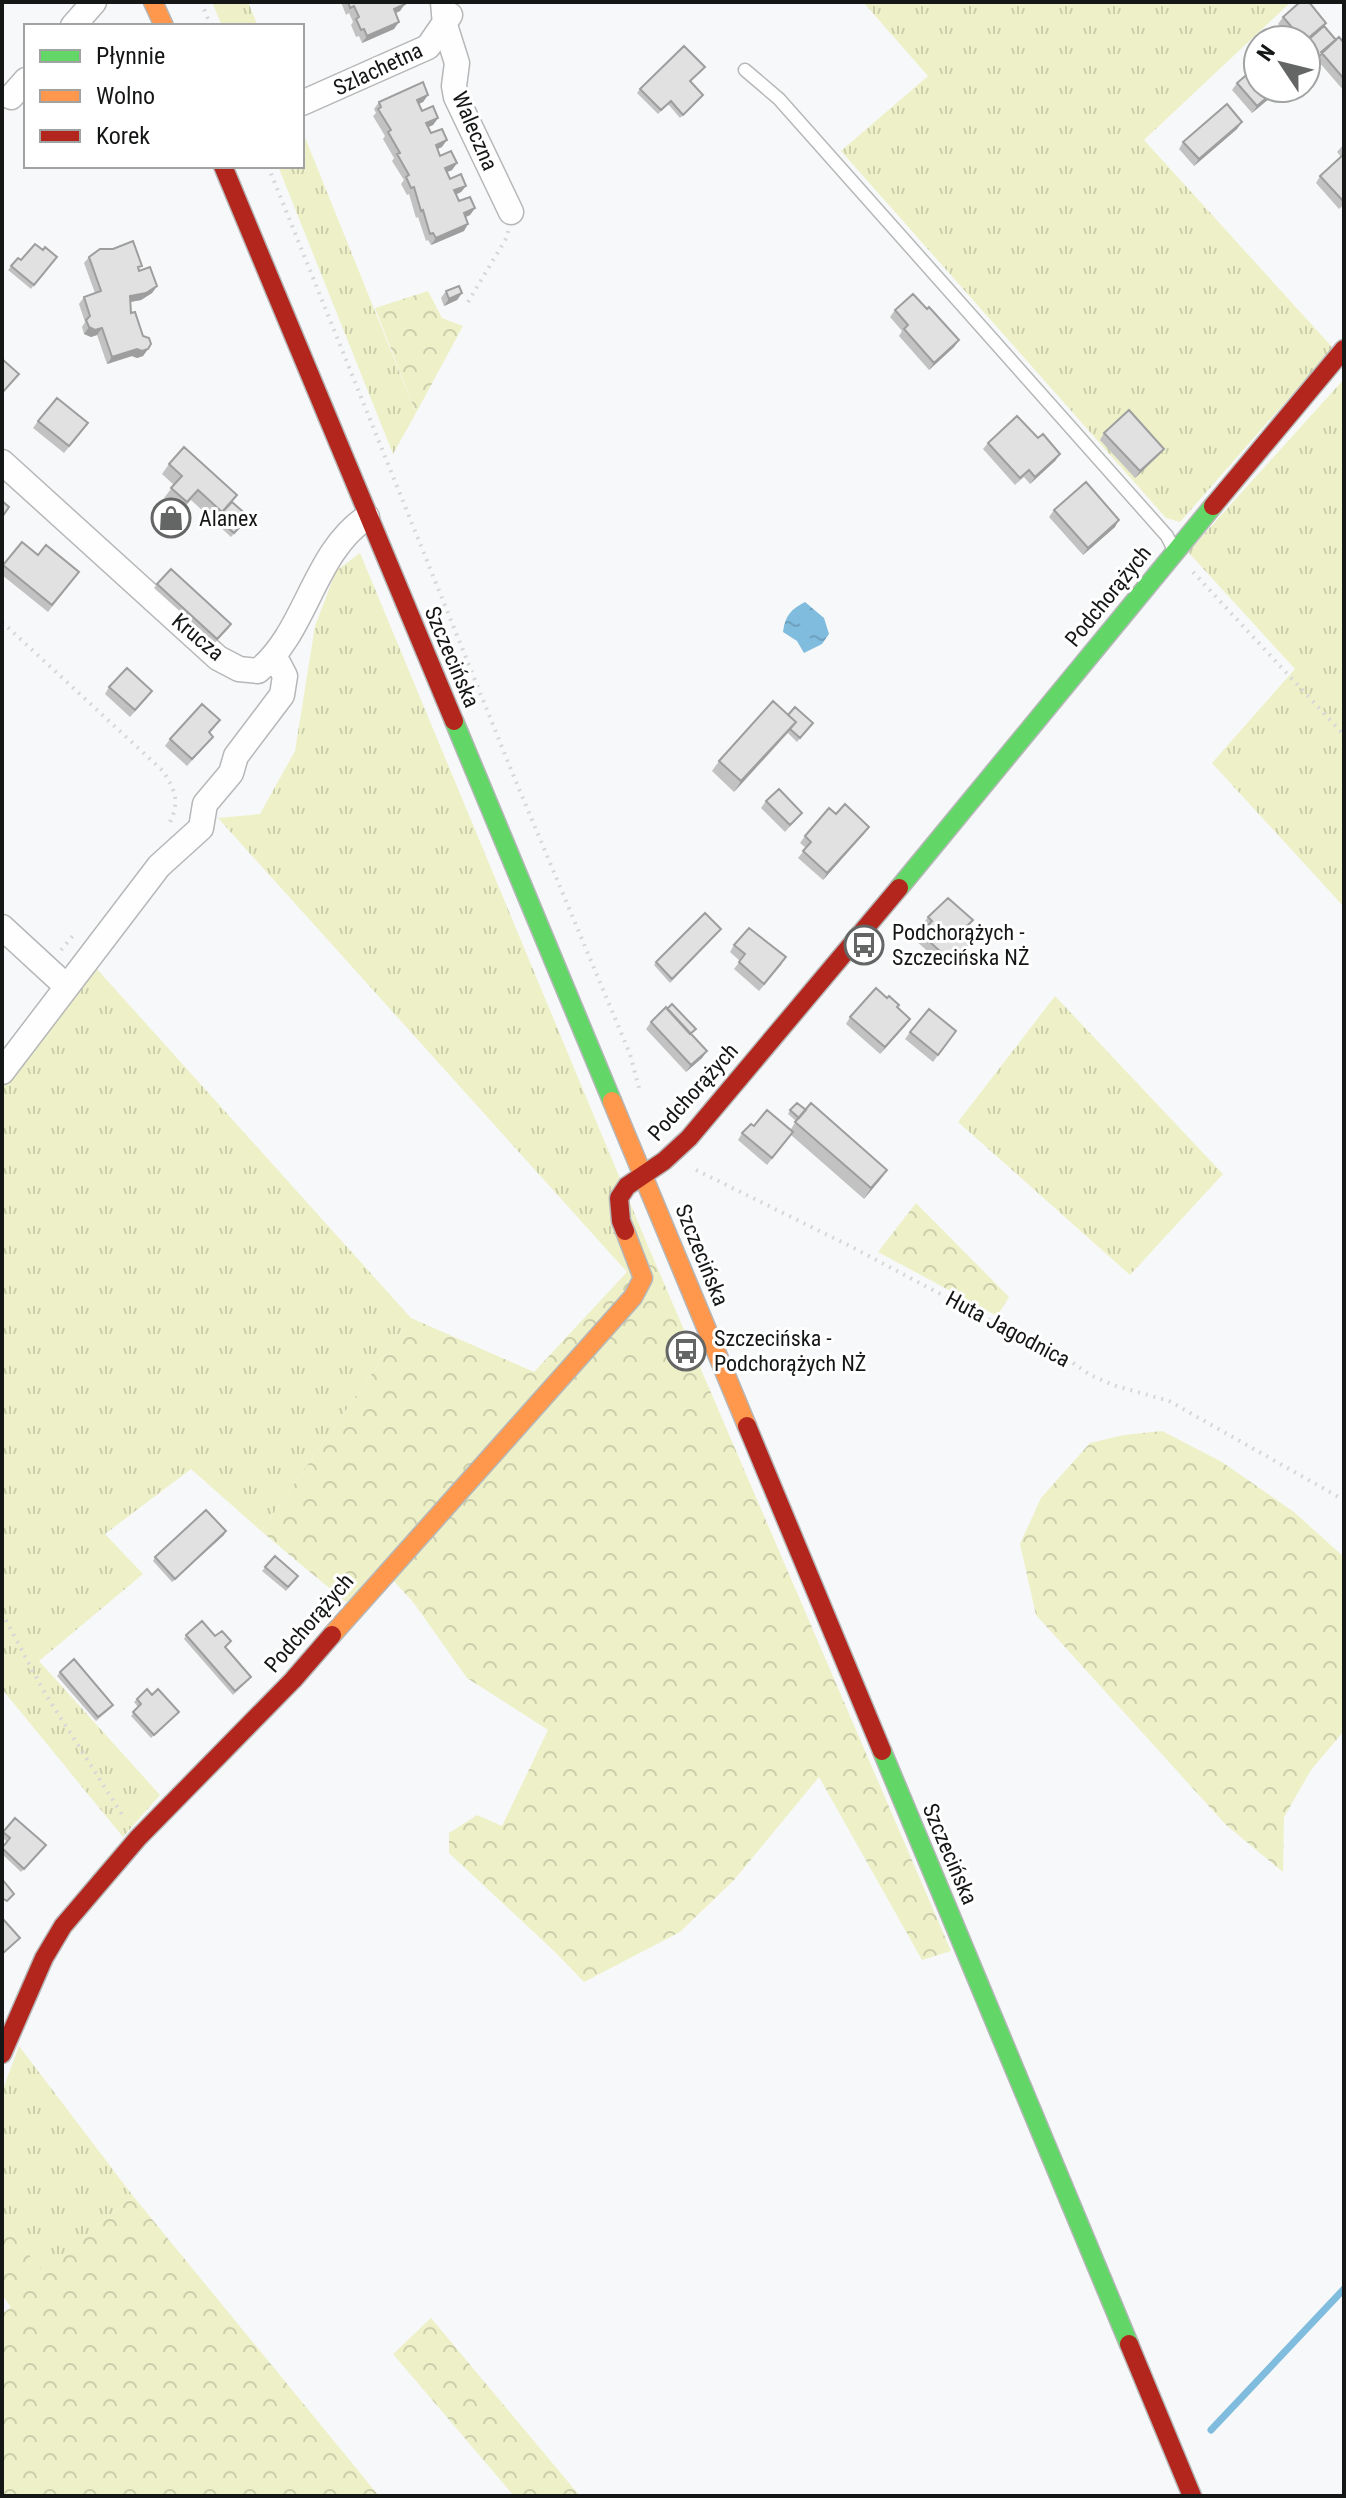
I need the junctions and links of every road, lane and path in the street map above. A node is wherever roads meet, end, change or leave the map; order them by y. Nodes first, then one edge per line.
1 (94, 2) edge
2 (153, 2) edge
3 (201, 2) edge
4 (457, 2) edge
5 (444, 13) edge
6 (75, 24) edge
7 (163, 24) edge
8 (210, 24) edge
9 (745, 70) dead end
10 (304, 102) edge
11 (224, 168) edge
12 (511, 212) joint
13 (468, 302) dead end
14 (1344, 349) edge
15 (2, 462) edge
16 (367, 517) junction
17 (1175, 552) junction
18 (2, 622) edge
19 (275, 657) junction
20 (1344, 735) edge
21 (169, 826) dead end
22 (86, 922) dead end
23 (2, 927) edge
24 (46, 967) junction
25 (66, 986) junction
26 (2, 1072) edge
27 (672, 1154) junction
28 (643, 1176) junction
29 (1344, 1500) edge
30 (2, 1613) edge
31 (138, 1838) junction
32 (2, 2054) edge
33 (1192, 2496) edge

1 - 6 street
2 - 7 main road
3 - 8 path
4 - 5 street, Szlachetna
5 - 10 street, Szlachetna
5 - 12 street, Waleczna
9 - 17 lane
11 - 16 main road, Szczecińska
12 - 13 path
14 - 17 main road, Podchorążych
15 - 19 street, Krucza
16 - 19 street
16 - 28 main road, Szczecińska
17 - 20 path
17 - 27 main road, Podchorążych
18 - 21 path
19 - 25 street
22 - 24 path
23 - 24 street
24 - 25 street
25 - 26 street
27 - 28 main road, Podchorążych
27 - 29 path, Huta Jagodnica
28 - 31 main road, Podchorążych
28 - 33 main road, Szczecińska
30 - 31 path
31 - 32 main road, Podchorążych

